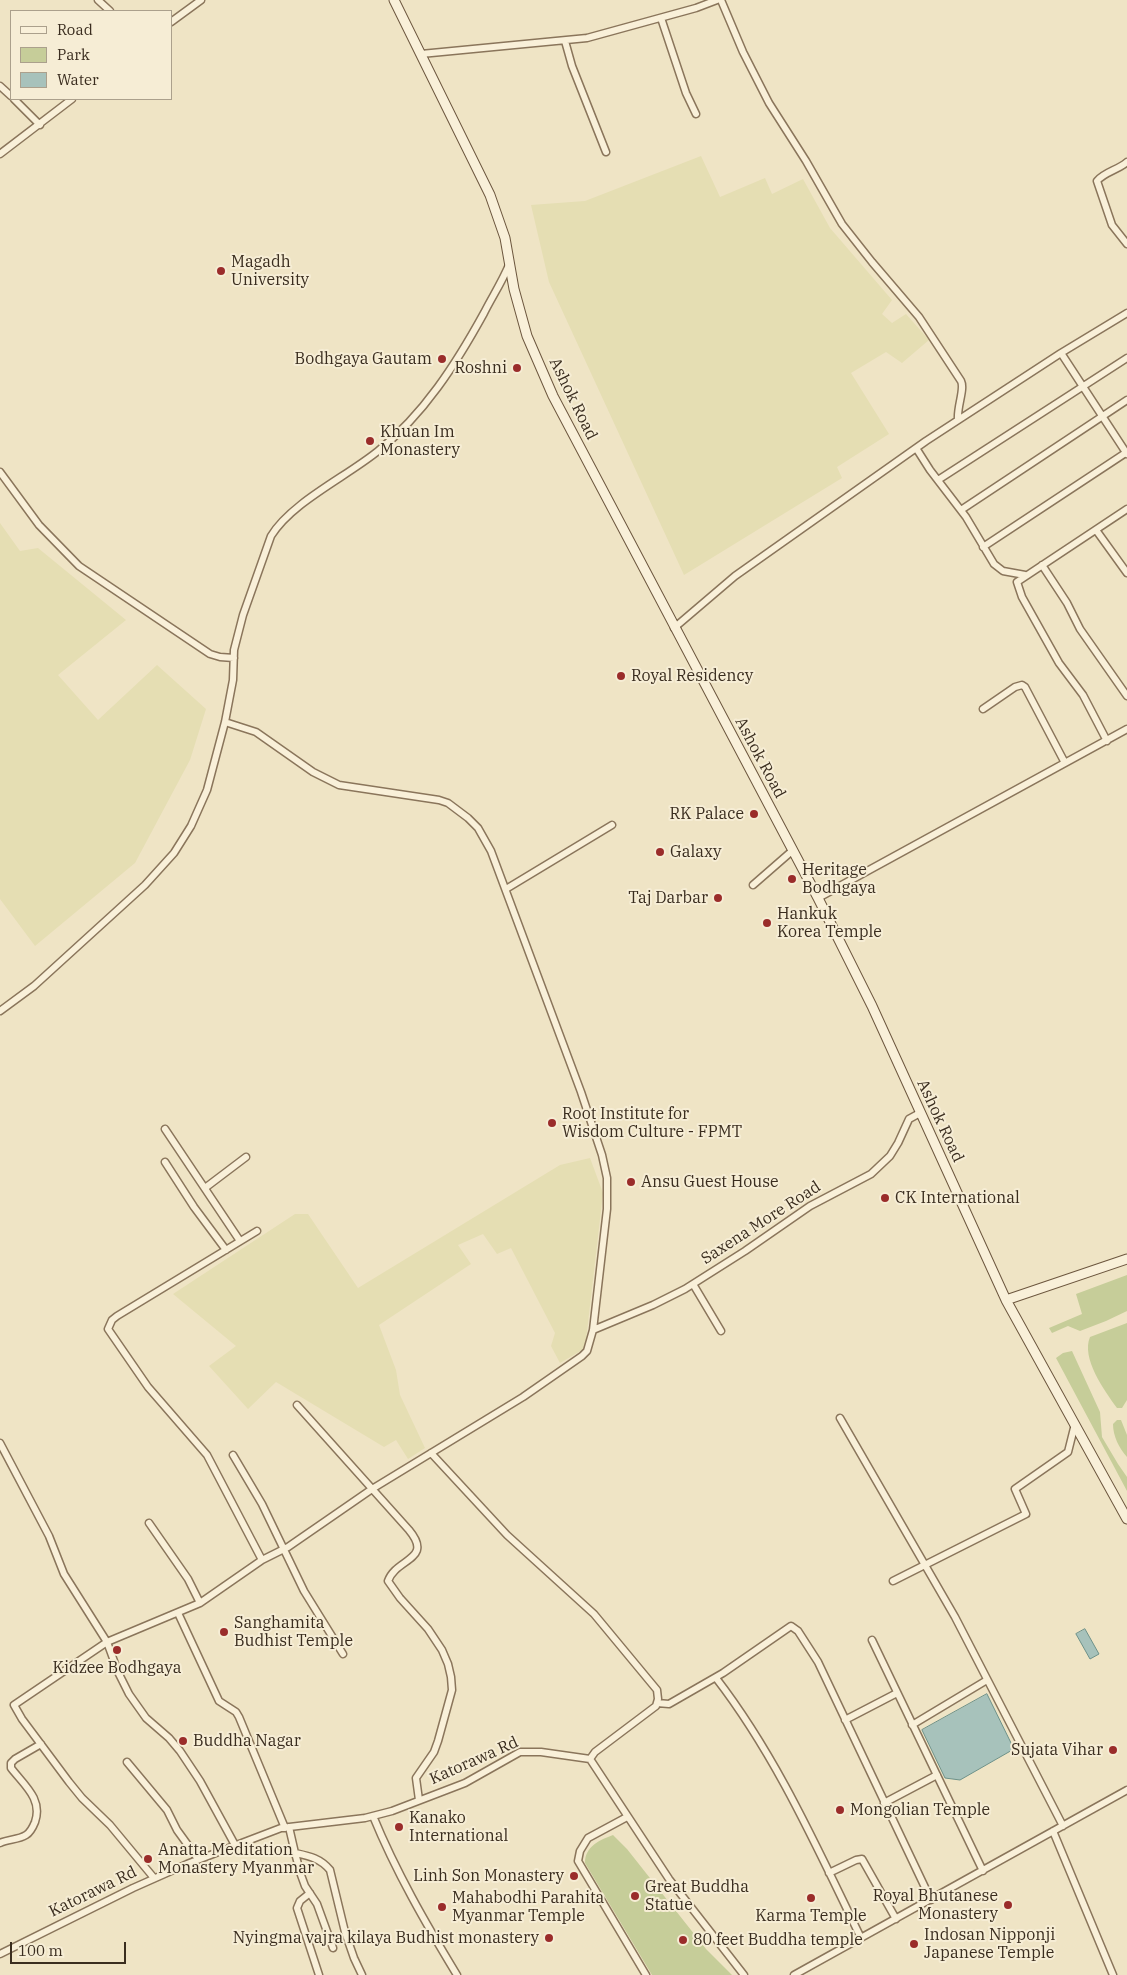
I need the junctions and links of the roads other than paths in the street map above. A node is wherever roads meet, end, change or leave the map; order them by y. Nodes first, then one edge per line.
1 (98, 0) edge
2 (201, 0) edge
3 (394, 0) edge
4 (717, 0) edge
5 (721, 0) edge
6 (109, 10) edge
7 (661, 18) junction
8 (172, 21) edge
9 (565, 41) junction
10 (420, 54) junction
11 (0, 86) edge
12 (10, 96) edge
13 (14, 100) edge
14 (71, 100) edge
15 (696, 114) dead end
16 (40, 124) junction
17 (606, 152) dead end
18 (0, 154) edge
19 (1127, 162) edge
20 (1127, 244) edge
21 (510, 264) junction
22 (1127, 313) edge
23 (1061, 353) junction
24 (1127, 358) edge
25 (1083, 386) junction
26 (1127, 400) edge
27 (1102, 417) junction
28 (958, 419) junction
29 (916, 448) junction
30 (1127, 453) edge
31 (0, 472) edge
32 (938, 480) junction
33 (1127, 509) edge
34 (961, 510) junction
35 (1096, 530) junction
36 (983, 547) junction
37 (1042, 565) junction
38 (1127, 574) edge
39 (1025, 575) junction
40 (674, 628) junction
41 (234, 658) junction
42 (1127, 696) edge
43 (983, 709) dead end
44 (225, 722) junction
45 (1127, 730) edge
46 (1107, 740) junction
47 (1065, 764) junction
48 (612, 825) dead end
49 (792, 851) junction
50 (753, 885) dead end
51 (506, 889) junction
52 (818, 898) junction
53 (0, 1011) edge
54 (920, 1113) junction
55 (166, 1128) dead end
56 (246, 1156) dead end
57 (165, 1162) dead end
58 (205, 1188) junction
59 (257, 1231) dead end
60 (240, 1241) junction
61 (226, 1250) junction
62 (1127, 1259) edge
63 (694, 1284) junction
64 (1006, 1300) junction
65 (594, 1330) junction
66 (721, 1331) dead end
67 (297, 1406) dead end
68 (840, 1418) dead end
69 (1075, 1424) junction
70 (0, 1443) edge
71 (431, 1453) junction
72 (233, 1455) dead end
73 (372, 1489) junction
74 (1127, 1519) edge
75 (149, 1523) dead end
76 (285, 1549) junction
77 (262, 1560) junction
78 (925, 1565) junction
79 (894, 1580) dead end
80 (200, 1603) junction
81 (178, 1613) junction
82 (872, 1640) dead end
83 (107, 1642) junction
84 (343, 1654) dead end
85 (716, 1678) junction
86 (987, 1680) junction
87 (897, 1693) junction
88 (657, 1703) junction
89 (845, 1720) junction
90 (912, 1725) junction
91 (41, 1744) junction
92 (590, 1759) junction
93 (127, 1762) dead end
94 (937, 1775) junction
95 (1127, 1790) edge
96 (419, 1800) junction
97 (884, 1803) junction
98 (373, 1816) junction
99 (627, 1817) junction
100 (1062, 1826) junction
101 (287, 1827) junction
102 (1053, 1831) junction
103 (0, 1843) edge
104 (234, 1845) junction
105 (295, 1853) junction
106 (198, 1859) junction
107 (983, 1871) junction
108 (829, 1873) junction
109 (154, 1878) junction
110 (310, 1893) junction
111 (931, 1900) junction
112 (896, 1919) junction
113 (861, 1938) junction
114 (333, 1948) dead end
115 (1, 1952) edge
116 (319, 1975) edge
117 (362, 1975) edge
118 (457, 1975) edge
119 (646, 1975) edge
120 (744, 1975) edge
121 (794, 1975) edge
122 (1113, 1975) edge

1 - 6 street
2 - 8 street
3 - 10 street, Ashok Road
4 - 7 street
5 - 28 street
7 - 9 street
7 - 15 street
9 - 10 street
9 - 17 street
10 - 21 street, Ashok Road
11 - 12 street
13 - 16 street
14 - 16 street
16 - 18 street
19 - 20 street
21 - 40 street, Ashok Road
21 - 41 street
22 - 23 street
23 - 25 street
23 - 28 street
24 - 25 street
25 - 27 street
25 - 32 street
26 - 27 street
27 - 30 street
27 - 34 street
28 - 29 street
29 - 32 street
29 - 40 street
30 - 36 street
31 - 41 street
32 - 34 street
33 - 35 street
34 - 36 street
35 - 37 street
35 - 38 street
36 - 39 street
37 - 39 street
37 - 42 street
39 - 46 street
40 - 49 street, Ashok Road
41 - 44 street
43 - 47 street
44 - 51 street
44 - 53 street
45 - 46 street
46 - 47 street
47 - 52 street
48 - 51 street
49 - 50 street
49 - 52 street, Ashok Road
51 - 65 street
52 - 54 street, Ashok Road
54 - 63 street, Saxena More Road
54 - 64 street, Ashok Road
55 - 58 street
56 - 58 street
57 - 61 street
58 - 60 street
59 - 60 street
60 - 61 street
61 - 77 street
62 - 64 street
63 - 65 street, Saxena More Road
63 - 66 street
64 - 69 street, Ashok Road
65 - 71 street
67 - 73 street
68 - 78 street
69 - 74 street, Ashok Road
69 - 78 street
70 - 83 street
71 - 73 street
71 - 88 street
72 - 76 street
73 - 76 street
73 - 96 street
75 - 80 street
76 - 77 street
76 - 84 street
77 - 80 street
78 - 79 street
78 - 86 street
80 - 81 street
81 - 83 street
81 - 101 street
82 - 87 street
83 - 91 street
83 - 104 street
85 - 88 street
85 - 89 street
85 - 108 street
86 - 90 street
86 - 100 street
87 - 89 street
87 - 90 street
88 - 92 street
89 - 97 street
90 - 94 street
91 - 103 street
91 - 109 street
92 - 96 street, Katorawa Rd
92 - 99 street
93 - 106 street
94 - 97 street
94 - 107 street
95 - 100 street
96 - 98 street, Katorawa Rd
97 - 111 street
98 - 101 street, Katorawa Rd
98 - 118 street
99 - 119 street
99 - 120 street
100 - 102 street
101 - 104 street, Katorawa Rd
101 - 105 street
102 - 107 street
102 - 122 street
104 - 106 street, Katorawa Rd
105 - 110 street
105 - 117 street
106 - 109 street, Katorawa Rd
107 - 111 street
108 - 112 street
108 - 113 street
109 - 115 street, Katorawa Rd
110 - 114 street
110 - 116 street
111 - 112 street
112 - 113 street
113 - 121 street

